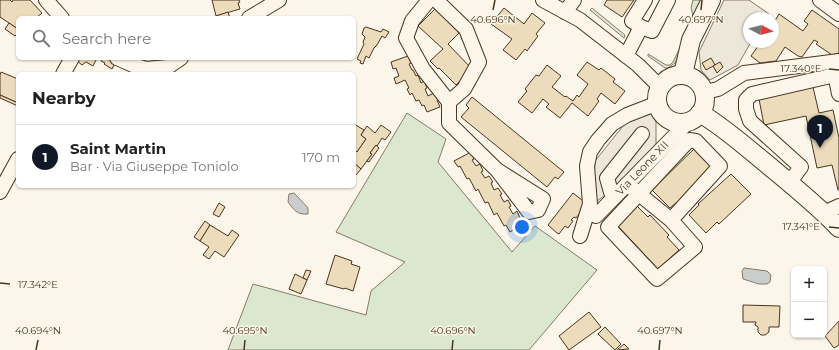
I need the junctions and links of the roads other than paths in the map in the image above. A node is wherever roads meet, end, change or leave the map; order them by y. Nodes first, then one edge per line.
1 (46, 0) edge
2 (279, 0) edge
3 (429, 0) edge
4 (436, 0) edge
5 (543, 0) edge
6 (574, 0) edge
7 (668, 0) edge
8 (711, 0) edge
9 (820, 0) edge
10 (640, 2) edge
11 (565, 12) junction
12 (839, 14) edge
13 (60, 16) edge
14 (252, 16) edge
15 (641, 27) junction
16 (626, 56) junction
17 (71, 60) edge
18 (122, 60) edge
19 (178, 60) edge
20 (839, 61) edge
21 (65, 72) edge
22 (683, 74) junction
23 (837, 74) edge
24 (705, 92) junction
25 (839, 94) edge
26 (659, 95) junction
27 (449, 102) junction
28 (694, 118) junction
29 (642, 134) dead end
30 (16, 162) edge
31 (497, 170) dead end
32 (789, 183) junction
33 (627, 184) junction
34 (0, 192) edge
35 (639, 194) junction
36 (614, 196) junction
37 (831, 209) edge
38 (596, 216) dead end
39 (670, 220) junction
40 (839, 228) edge
41 (580, 236) dead end

1 - 13 street
2 - 14 street
3 - 27 street
4 - 27 street
5 - 11 street
6 - 11 street
7 - 15 street
8 - 22 main road
9 - 12 street
10 - 15 street
11 - 16 street
15 - 16 street
16 - 26 street
17 - 21 street
18 - 19 street
20 - 24 street
22 - 24 main road
22 - 26 main road
23 - 25 street
23 - 32 street
24 - 28 main road
26 - 28 main road
26 - 41 street
27 - 31 street
28 - 32 main road
28 - 33 street, Via Leone XII
29 - 36 street
30 - 34 street
32 - 37 main road
33 - 35 street
33 - 36 street, Via Leone XII
35 - 39 street
35 - 39 street
35 - 39 street
36 - 38 street, Via Leone XII
37 - 40 main road

